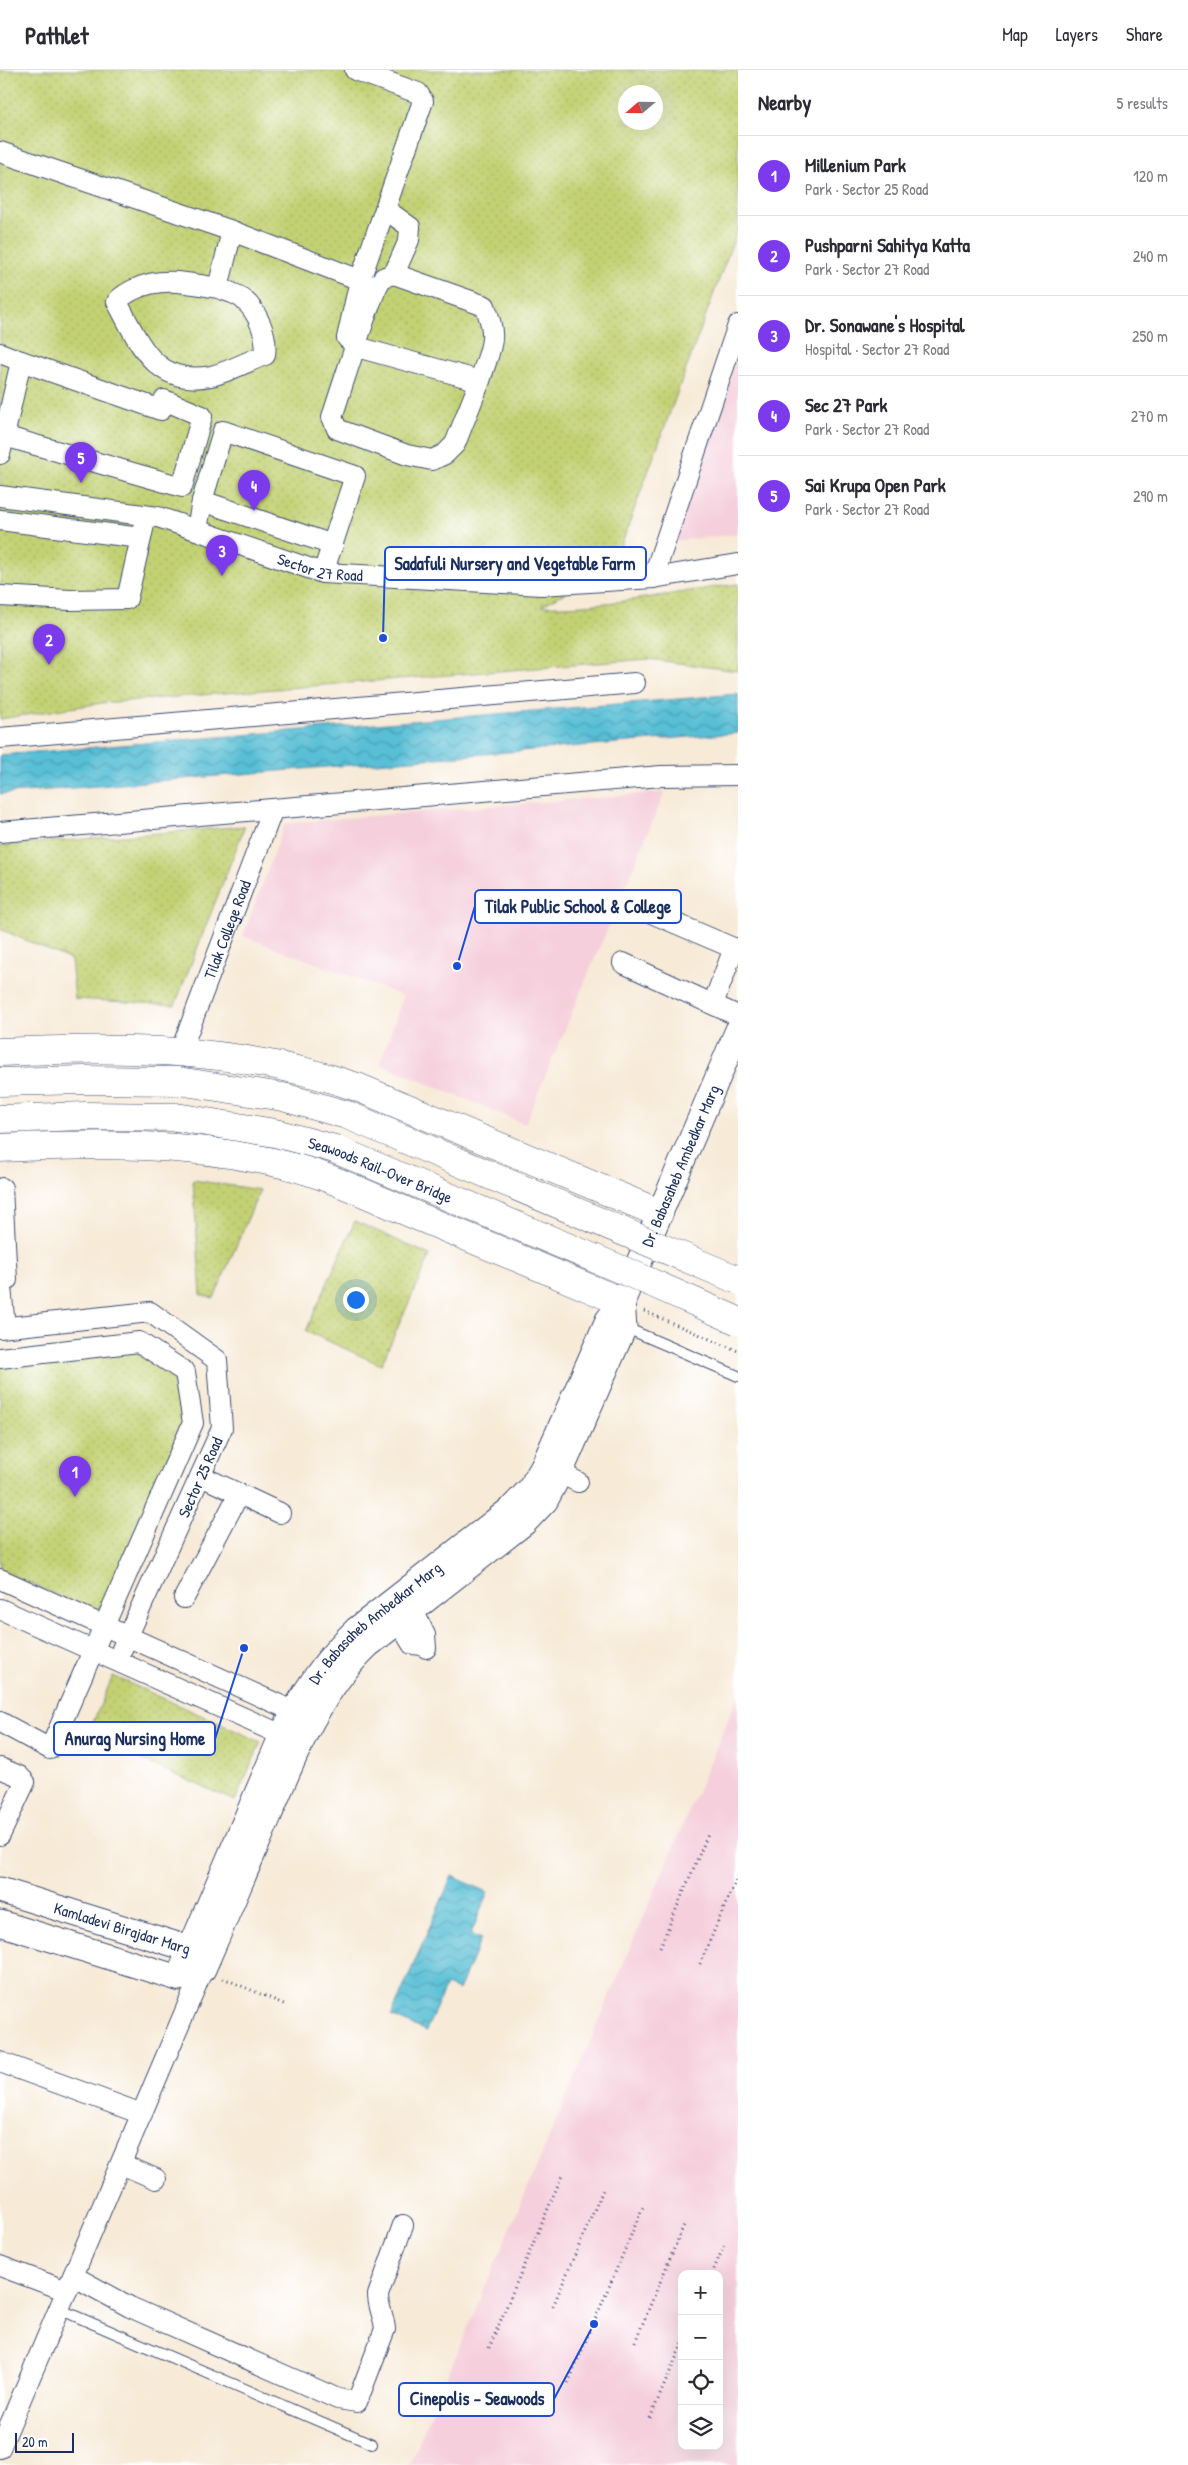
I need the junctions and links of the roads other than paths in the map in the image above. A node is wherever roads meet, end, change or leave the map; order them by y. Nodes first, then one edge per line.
1 (355, 70) edge
2 (0, 152) edge
3 (385, 209) junction
4 (232, 231) junction
5 (394, 274) junction
6 (360, 280) junction
7 (218, 288) junction
8 (738, 325) edge
9 (357, 347) junction
10 (0, 353) edge
11 (21, 361) junction
12 (480, 381) junction
13 (2, 445) edge
14 (0, 496) edge
15 (202, 501) junction
16 (146, 516) junction
17 (0, 520) edge
18 (197, 530) junction
19 (141, 538) junction
20 (333, 545) junction
21 (738, 564) edge
22 (323, 573) junction
23 (653, 578) junction
24 (0, 596) edge
25 (635, 683) dead end
26 (0, 738) edge
27 (738, 775) edge
28 (273, 809) junction
29 (0, 832) edge
30 (642, 909) dead end
31 (736, 949) edge
32 (623, 963) dead end
33 (713, 1004) junction
34 (738, 1016) edge
35 (738, 1030) edge
36 (181, 1050) junction
37 (0, 1052) edge
38 (0, 1082) edge
39 (0, 1119) edge
40 (0, 1148) edge
41 (2, 1188) dead end
42 (659, 1213) junction
43 (738, 1280) edge
44 (0, 1287) edge
45 (623, 1315) junction
46 (738, 1321) edge
47 (2, 1328) edge
48 (175, 1331) junction
49 (160, 1356) junction
50 (0, 1358) edge
51 (738, 1376) edge
52 (201, 1476) junction
53 (239, 1494) junction
54 (280, 1513) dead end
55 (0, 1580) edge
56 (184, 1598) dead end
57 (0, 1608) edge
58 (406, 1616) junction
59 (104, 1626) junction
60 (128, 1637) junction
61 (425, 1647) dead end
62 (93, 1651) junction
63 (117, 1660) junction
64 (299, 1720) junction
65 (0, 1722) edge
66 (282, 1735) junction
67 (0, 1768) edge
68 (0, 1835) edge
69 (0, 1890) edge
70 (0, 1923) edge
71 (196, 1959) junction
72 (178, 1978) junction
73 (190, 2000) junction
74 (0, 2062) edge
75 (142, 2114) junction
76 (121, 2164) junction
77 (156, 2179) dead end
78 (404, 2225) dead end
79 (0, 2266) edge
80 (66, 2292) junction
81 (372, 2444) dead end
82 (0, 2448) edge

1 - 3 street
2 - 4 street
3 - 5 street
3 - 6 street
4 - 6 street
4 - 7 street
5 - 9 street
5 - 12 street
6 - 9 street
7 - 7 street
8 - 23 street
9 - 12 street
9 - 12 street
10 - 11 street
11 - 13 street
11 - 13 street
14 - 16 street, Sector 27 Road
15 - 18 street
15 - 20 street
15 - 20 street
16 - 18 street, Sector 27 Road
16 - 19 street
17 - 19 street
18 - 22 street, Sector 27 Road
19 - 24 street
20 - 22 street
21 - 23 street, Sector 27 Road
22 - 23 street, Sector 27 Road
25 - 26 street
27 - 28 street
28 - 29 street
28 - 36 street, Tilak College Road
30 - 31 street
31 - 33 street
32 - 33 street
33 - 34 street
35 - 42 street, Dr. Babasaheb Ambedkar Marg
36 - 37 main road
36 - 42 main road
38 - 43 main road, bridge
39 - 46 main road, Seawoods Rail-Over Bridge, bridge
40 - 45 main road
41 - 44 street
42 - 45 street, Dr. Babasaheb Ambedkar Marg
44 - 47 street
45 - 51 lane
45 - 58 street, Dr. Babasaheb Ambedkar Marg
45 - 64 street, Dr. Babasaheb Ambedkar Marg
47 - 48 street, Sector 25 Road
48 - 49 street
48 - 52 street, Sector 25 Road
49 - 50 street, Sector 25 Road
49 - 59 street, Sector 25 Road
52 - 53 street
52 - 60 street, Sector 25 Road
53 - 54 street
53 - 56 street
55 - 59 street
57 - 62 street
58 - 61 street
58 - 64 street, Dr. Babasaheb Ambedkar Marg
59 - 60 street
59 - 62 street, Sector 25 Road
60 - 63 street, Sector 25 Road
60 - 64 street
62 - 63 street
62 - 65 street, Sector 25 Road
63 - 66 street
64 - 66 street, Dr. Babasaheb Ambedkar Marg
64 - 71 street, Dr. Babasaheb Ambedkar Marg
66 - 71 street, Dr. Babasaheb Ambedkar Marg
67 - 68 street
69 - 71 street, Kamladevi Birajdar Marg
70 - 72 street, Kamladevi Birajdar Marg
71 - 72 street, Kamladevi Birajdar Marg
71 - 73 street
72 - 73 street
73 - 75 street
74 - 75 street
75 - 76 street
76 - 77 street
76 - 80 street
78 - 80 street
79 - 80 street
80 - 81 lane
80 - 82 street

